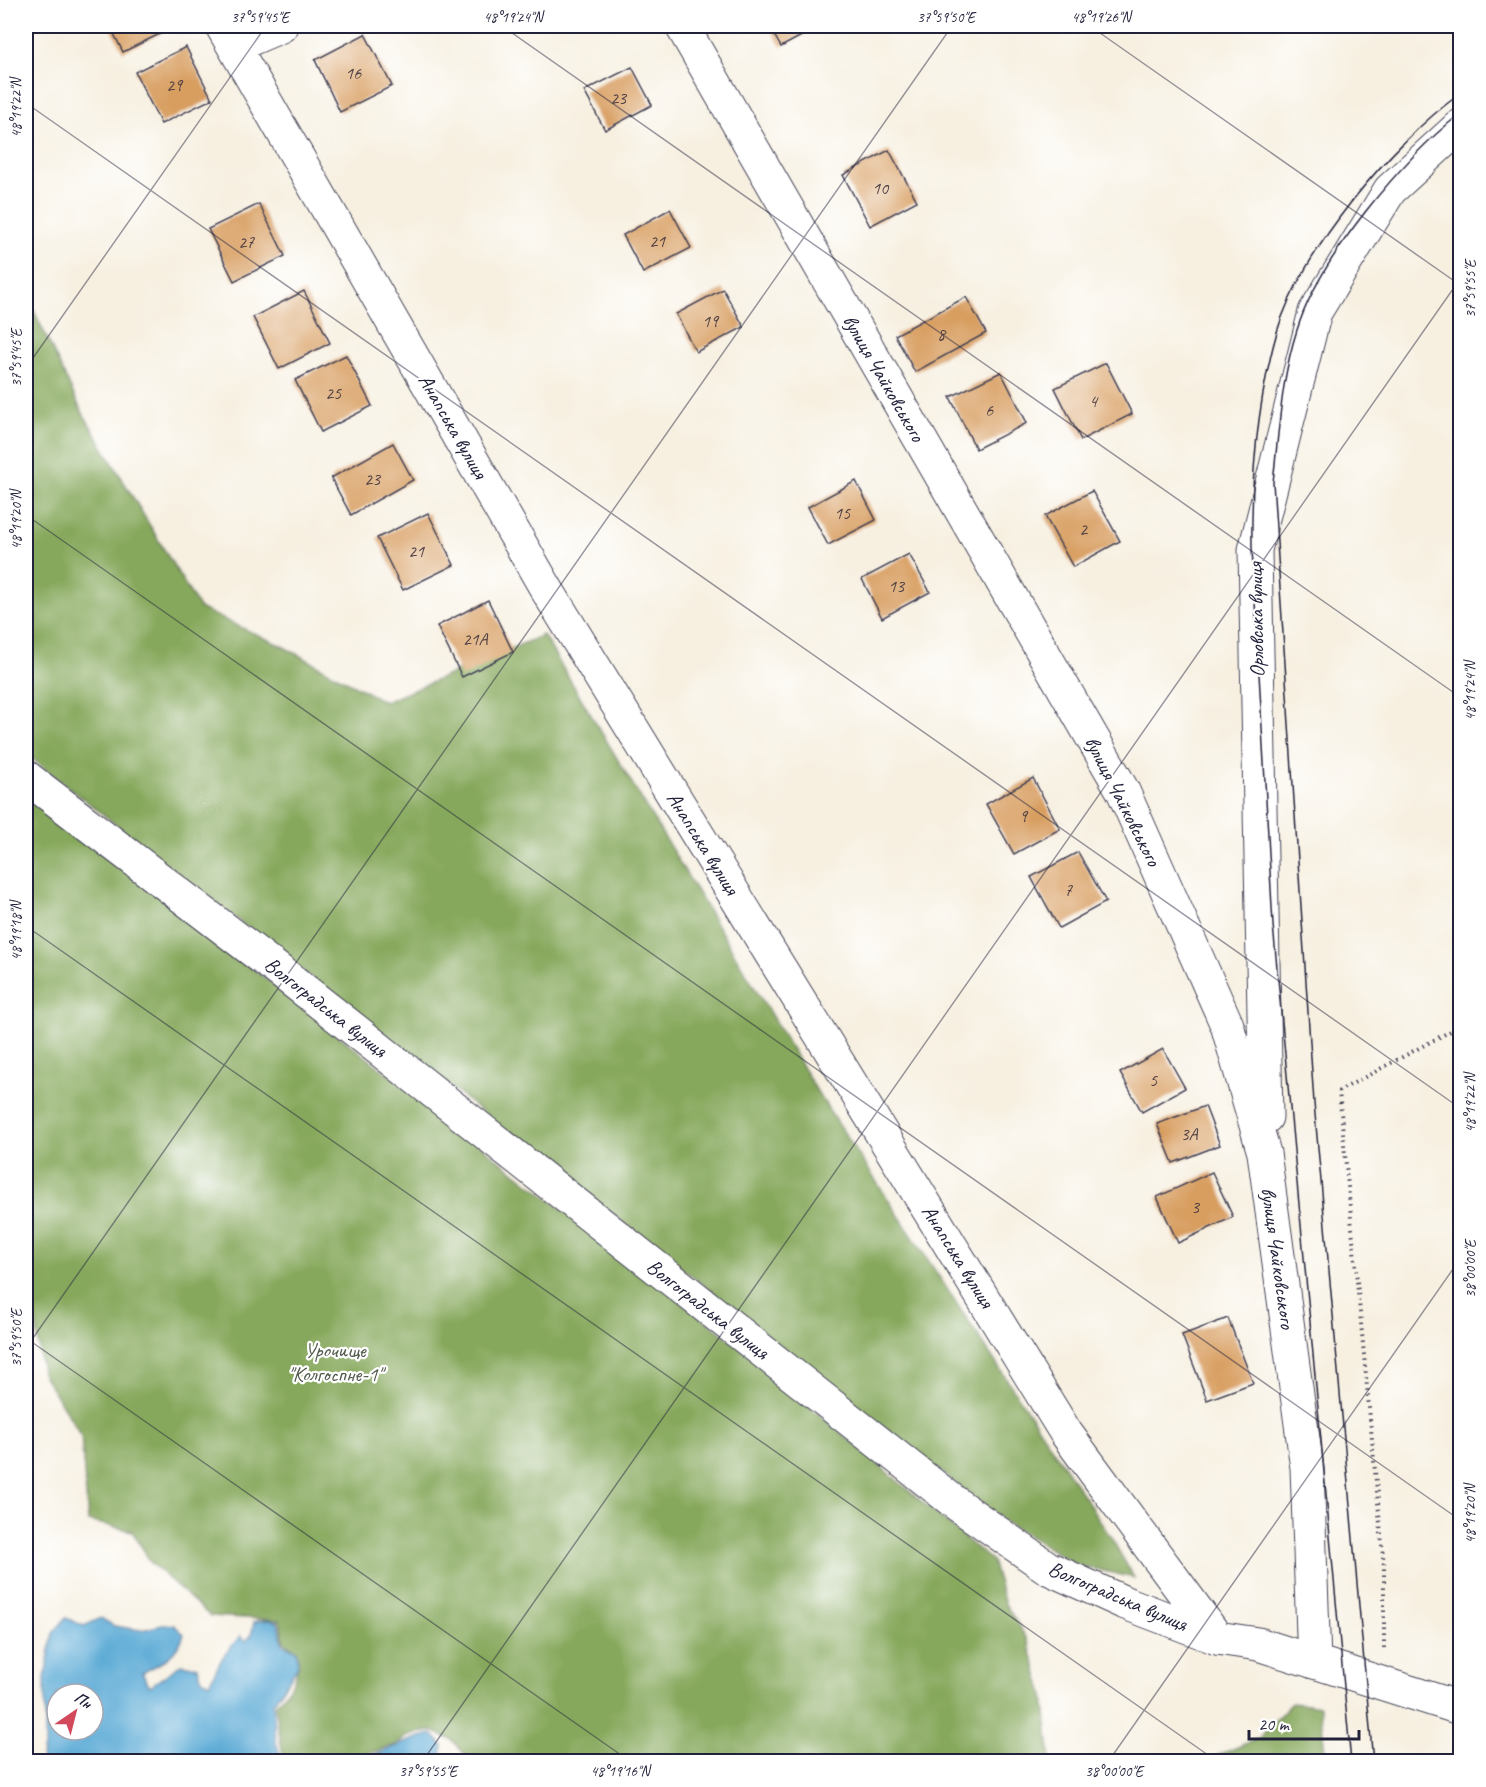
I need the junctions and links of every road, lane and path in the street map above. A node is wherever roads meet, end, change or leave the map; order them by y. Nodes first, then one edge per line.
1 (281, 26) edge
2 (682, 26) edge
3 (228, 36) edge
4 (1461, 126) edge
5 (26, 777) edge
6 (1461, 1026) edge
7 (1267, 1174) junction
8 (26, 1493) edge
9 (26, 1564) edge
10 (1217, 1638) junction
11 (1314, 1662) junction
12 (1385, 1685) junction
13 (1461, 1708) edge

1 - 3 street
2 - 7 street, вулиця Чайковського
3 - 10 street, Анапська вулиця
4 - 7 street, Орловська вулиця
5 - 10 street, Волгоградська вулиця
6 - 12 path
7 - 11 street, вулиця Чайковського
8 - 9 path
10 - 11 street, Волгоградська вулиця
11 - 12 street, Волгоградська вулиця
12 - 13 street, Волгоградська вулиця

